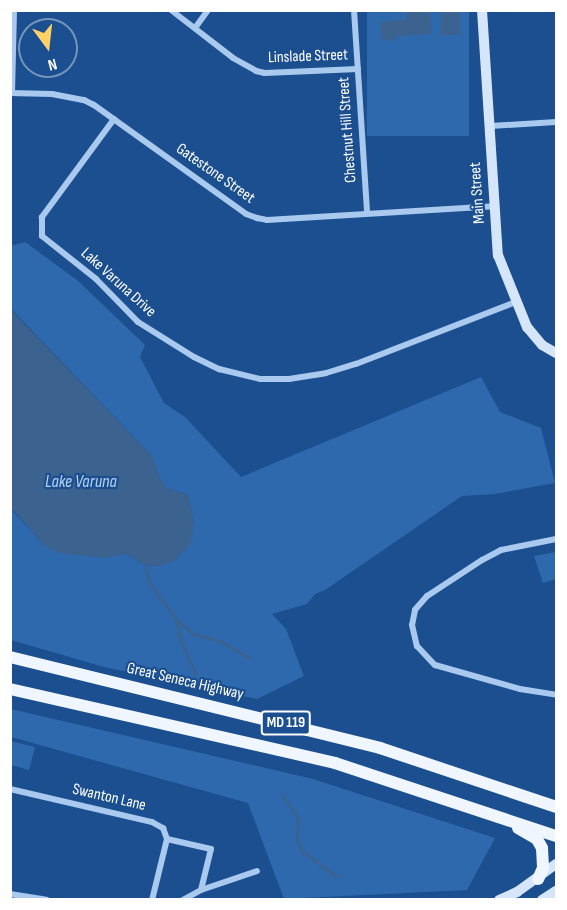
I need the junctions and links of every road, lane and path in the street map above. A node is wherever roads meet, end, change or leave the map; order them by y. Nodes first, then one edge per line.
1 (14, 10) edge
2 (171, 10) edge
3 (208, 10) edge
4 (354, 10) edge
5 (482, 10) edge
6 (195, 28) junction
7 (358, 69) junction
8 (11, 93) edge
9 (114, 119) junction
10 (556, 122) edge
11 (490, 126) junction
12 (494, 206) junction
13 (367, 213) junction
14 (516, 302) junction
15 (556, 353) edge
16 (556, 539) edge
17 (10, 657) edge
18 (10, 689) edge
19 (556, 695) edge
20 (10, 789) edge
21 (556, 807) edge
22 (479, 809) junction
23 (556, 836) edge
24 (167, 839) junction
25 (556, 864) edge
26 (257, 871) dead end
27 (538, 879) junction
28 (201, 890) junction
29 (556, 891) edge
30 (10, 894) edge
31 (154, 899) edge
32 (47, 900) edge
33 (183, 900) edge
34 (499, 900) edge
35 (542, 900) edge

1 - 8 street
2 - 6 street, Linslade Street
3 - 6 street
4 - 7 street, Chestnut Hill Street
5 - 11 street, Main Street
6 - 7 street, Linslade Street
7 - 13 street, Chestnut Hill Street
8 - 9 street, Gatestone Street
9 - 13 street, Gatestone Street
9 - 14 street, Lake Varuna Drive
10 - 11 street
11 - 12 street, Main Street
12 - 13 street, Gatestone Street
12 - 14 street, Main Street
14 - 15 street, Main Street
16 - 19 street
17 - 21 main road, Great Seneca Highway / MD 119
18 - 22 main road, MD 119
20 - 24 street, Swanton Lane
22 - 23 main road, MD 119
22 - 27 main road
24 - 28 street
24 - 31 street
25 - 27 street
26 - 28 street
27 - 34 street
28 - 33 street
29 - 35 street
30 - 32 street

